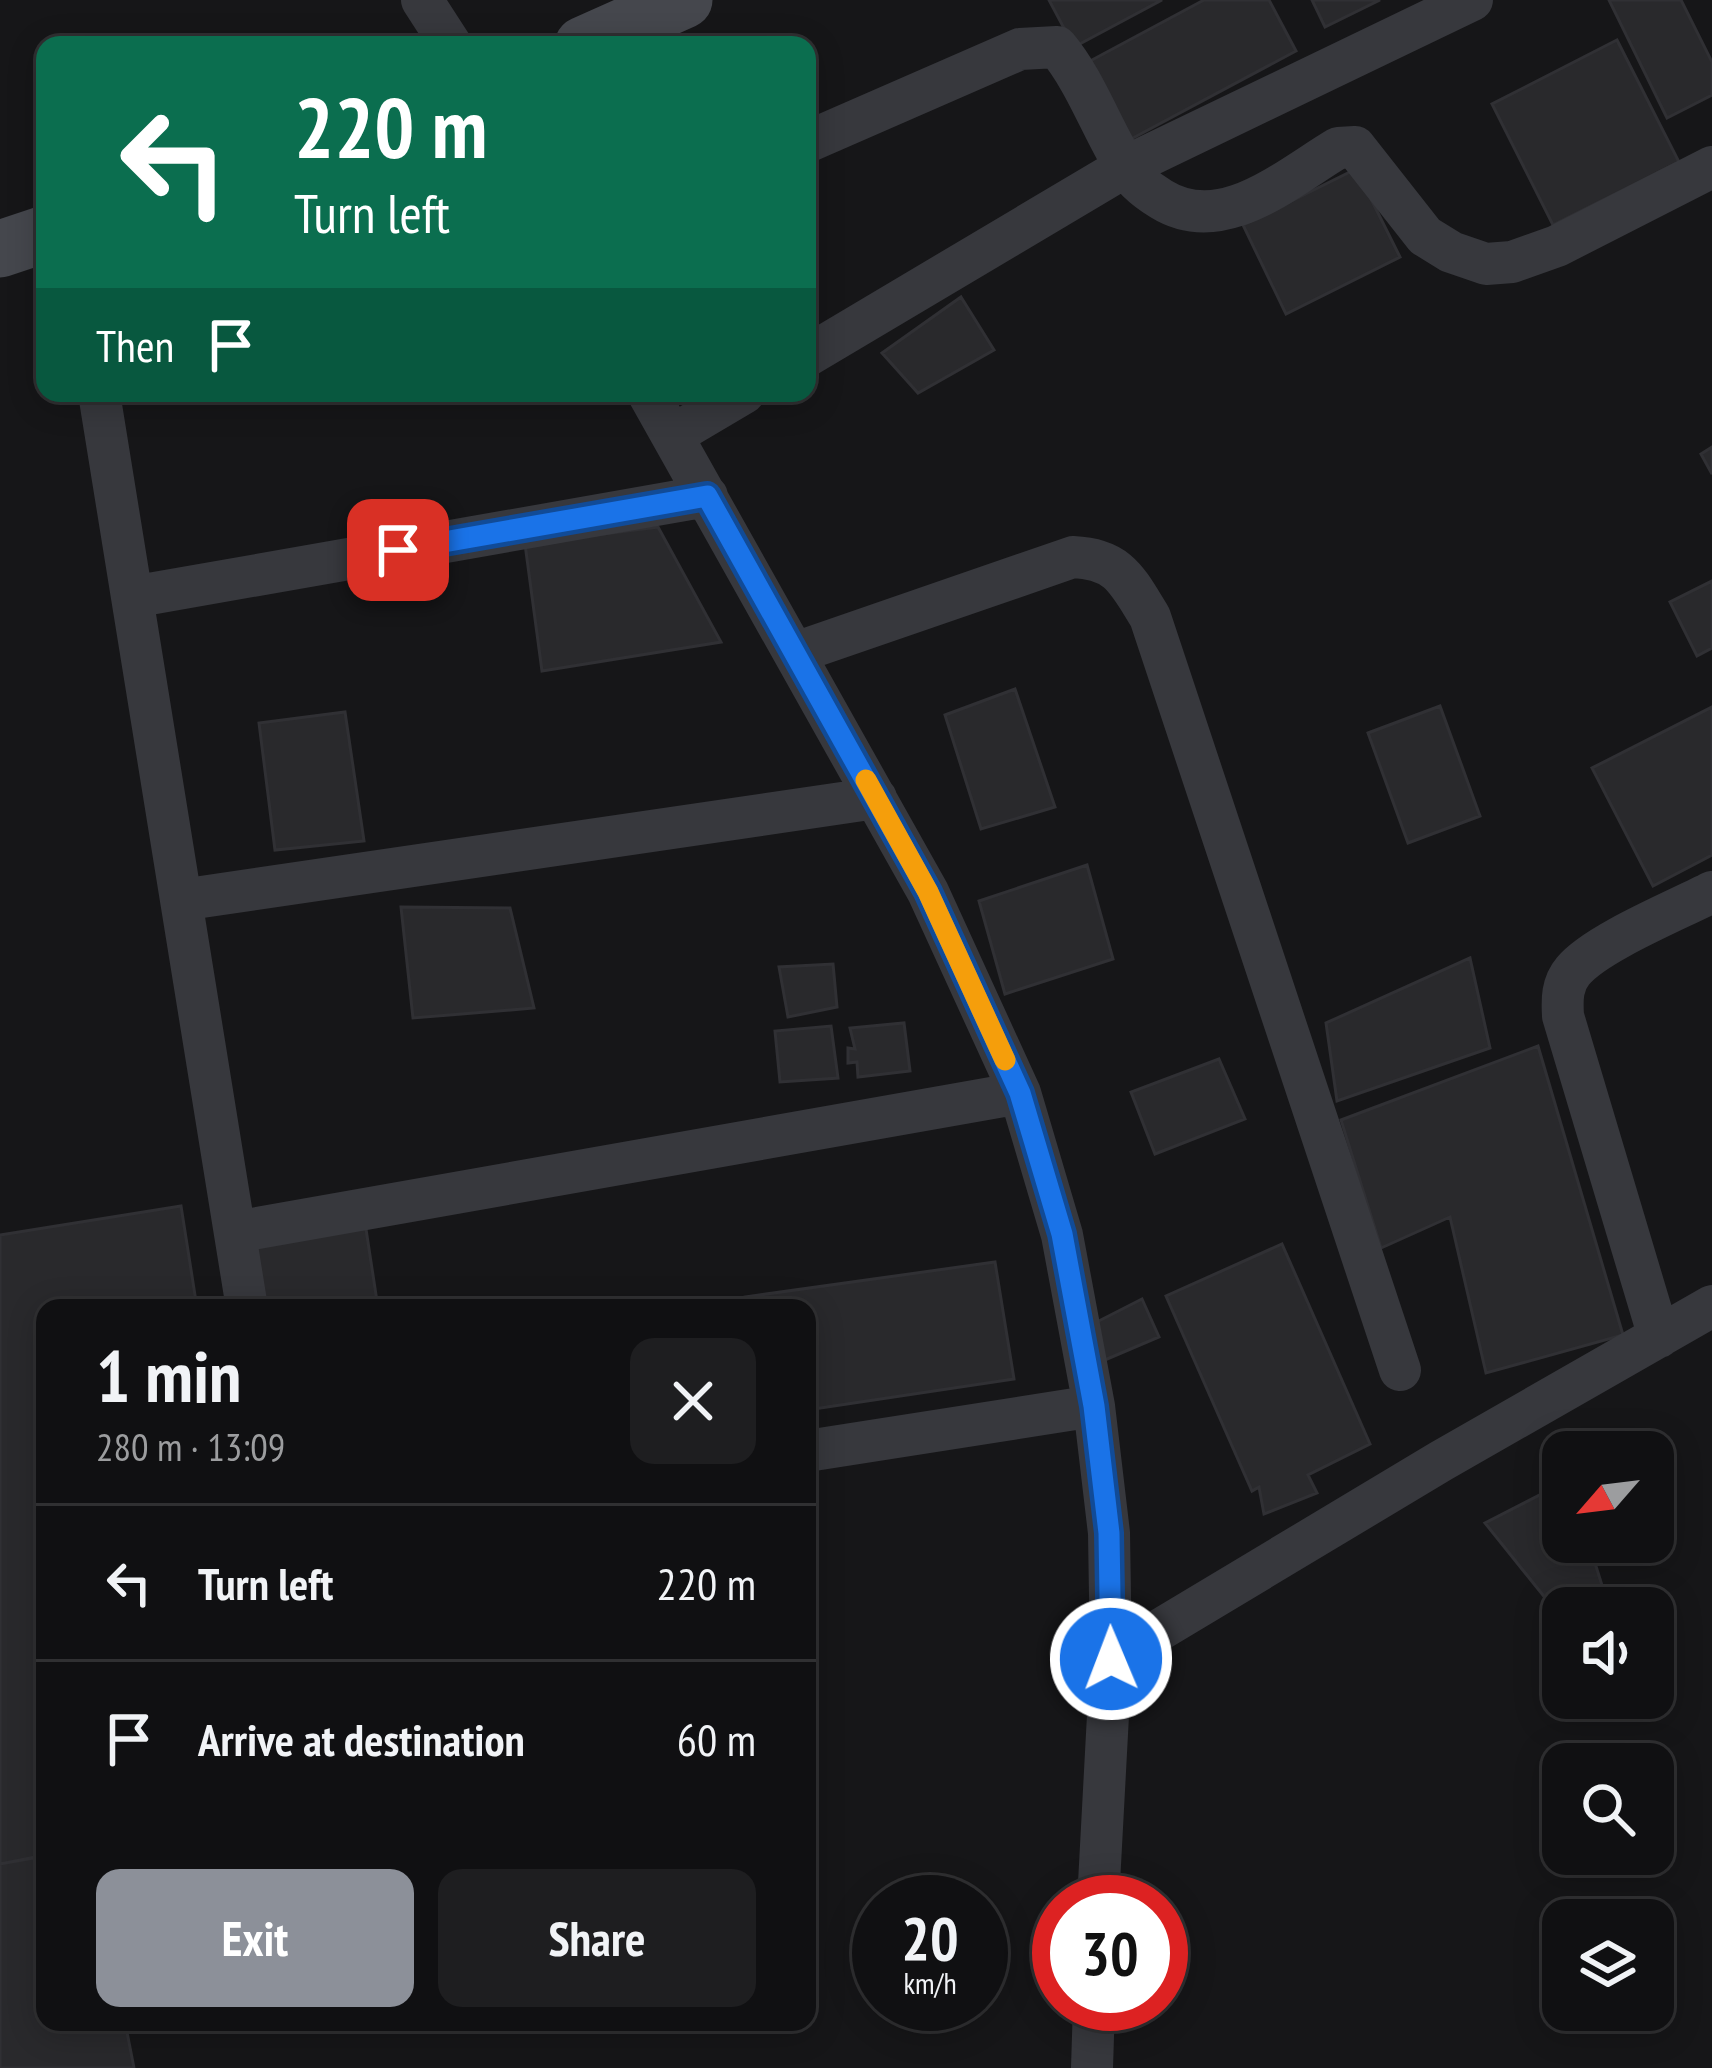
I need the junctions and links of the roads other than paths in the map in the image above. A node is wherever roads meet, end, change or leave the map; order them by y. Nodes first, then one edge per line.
1 (422, 0) edge
2 (684, 0) edge
3 (1472, 0) edge
4 (445, 36) edge
5 (604, 36) edge
6 (816, 138) edge
7 (1125, 167) junction
8 (1712, 167) edge
9 (36, 237) edge
10 (0, 249) edge
11 (816, 351) edge
12 (100, 402) edge
13 (654, 402) edge
14 (729, 402) edge
15 (673, 435) junction
16 (707, 496) junction
17 (132, 598) junction
18 (795, 652) junction
19 (876, 798) junction
20 (1712, 892) edge
21 (181, 900) junction
22 (1020, 1093) junction
23 (235, 1232) junction
24 (246, 1299) edge
25 (1712, 1306) edge
26 (1659, 1337) junction
27 (1400, 1370) dead end
28 (1094, 1406) junction
29 (816, 1450) edge
30 (1111, 1659) junction
31 (1099, 1875) edge
32 (1093, 2031) edge
33 (1092, 2068) edge

1 - 4 street
2 - 5 main road
3 - 7 street
6 - 7 street
7 - 8 street
7 - 11 street
9 - 10 main road
12 - 17 street
13 - 15 street
14 - 15 street
15 - 16 street
16 - 17 street
16 - 18 street
17 - 21 street
18 - 19 street
18 - 27 street
19 - 21 street
19 - 22 street
20 - 26 street
21 - 23 street
22 - 23 street
22 - 28 street
23 - 24 street
25 - 26 street
26 - 30 street
28 - 29 street
28 - 30 street
30 - 31 street
32 - 33 street

